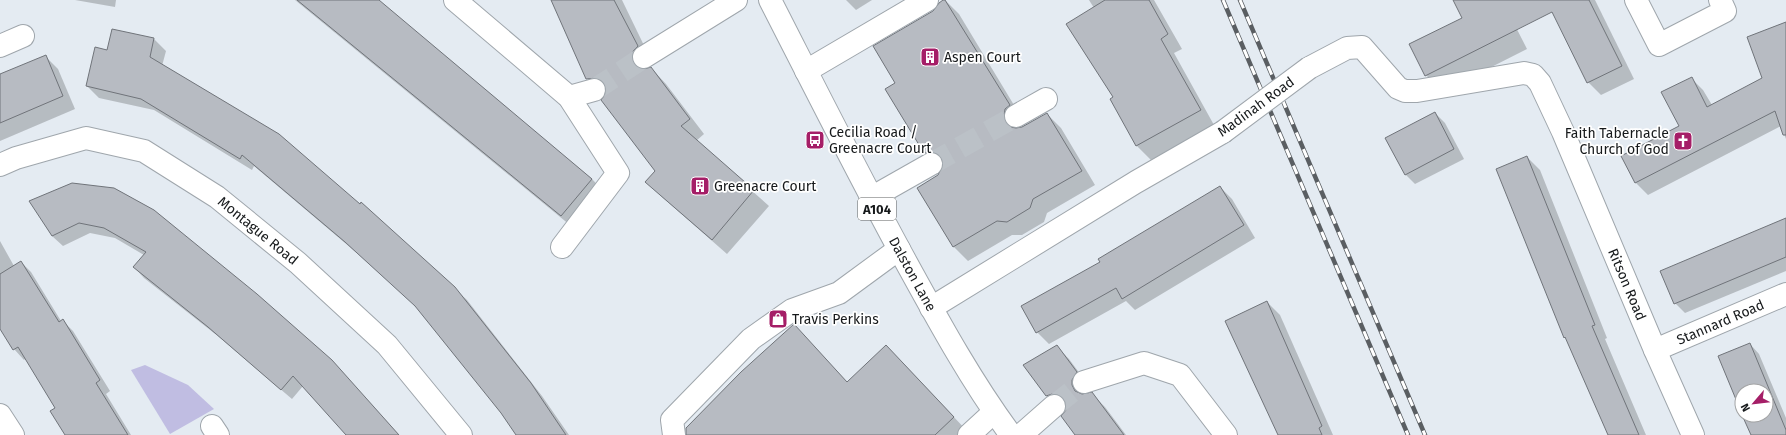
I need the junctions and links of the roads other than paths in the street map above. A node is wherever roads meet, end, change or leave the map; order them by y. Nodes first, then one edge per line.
1 (454, 0) edge
2 (736, 0) edge
3 (770, 0) edge
4 (927, 0) edge
5 (1636, 0) edge
6 (1720, 0) edge
7 (23, 36) dead end
8 (0, 46) edge
9 (644, 57) tunnel mouth
10 (806, 71) junction
11 (594, 90) tunnel mouth
12 (569, 97) junction
13 (1046, 99) dead end
14 (1016, 116) tunnel mouth
15 (1563, 132) joint
16 (931, 164) tunnel mouth
17 (0, 165) edge
18 (871, 198) junction
19 (562, 247) dead end
20 (899, 249) junction
21 (1786, 294) edge
22 (931, 308) junction
23 (1655, 350) junction
24 (1084, 382) tunnel mouth
25 (1054, 406) tunnel mouth
26 (994, 412) junction
27 (0, 415) edge
28 (13, 435) edge
29 (461, 435) edge
30 (674, 435) edge
31 (969, 435) edge
32 (1011, 435) edge
33 (1021, 435) edge
34 (1226, 435) edge
35 (1693, 435) edge

1 - 12 street
2 - 9 street
3 - 10 street, Dalston Lane / A104
4 - 10 street
5 - 6 street
7 - 8 street
10 - 18 street, Dalston Lane / A104
11 - 12 street
12 - 19 street
13 - 14 street
15 - 22 street, Madinah Road, bridge
15 - 23 street, Ritson Road
16 - 18 street
17 - 29 street, Montague Road
18 - 20 street, Dalston Lane / A104
20 - 22 street, Dalston Lane / A104
20 - 30 street
21 - 23 street, Stannard Road
22 - 26 street, Dalston Lane / A104
23 - 35 street, Ritson Road
24 - 34 street
25 - 33 street
26 - 31 street
26 - 32 street, Dalston Lane / A104
27 - 28 street

